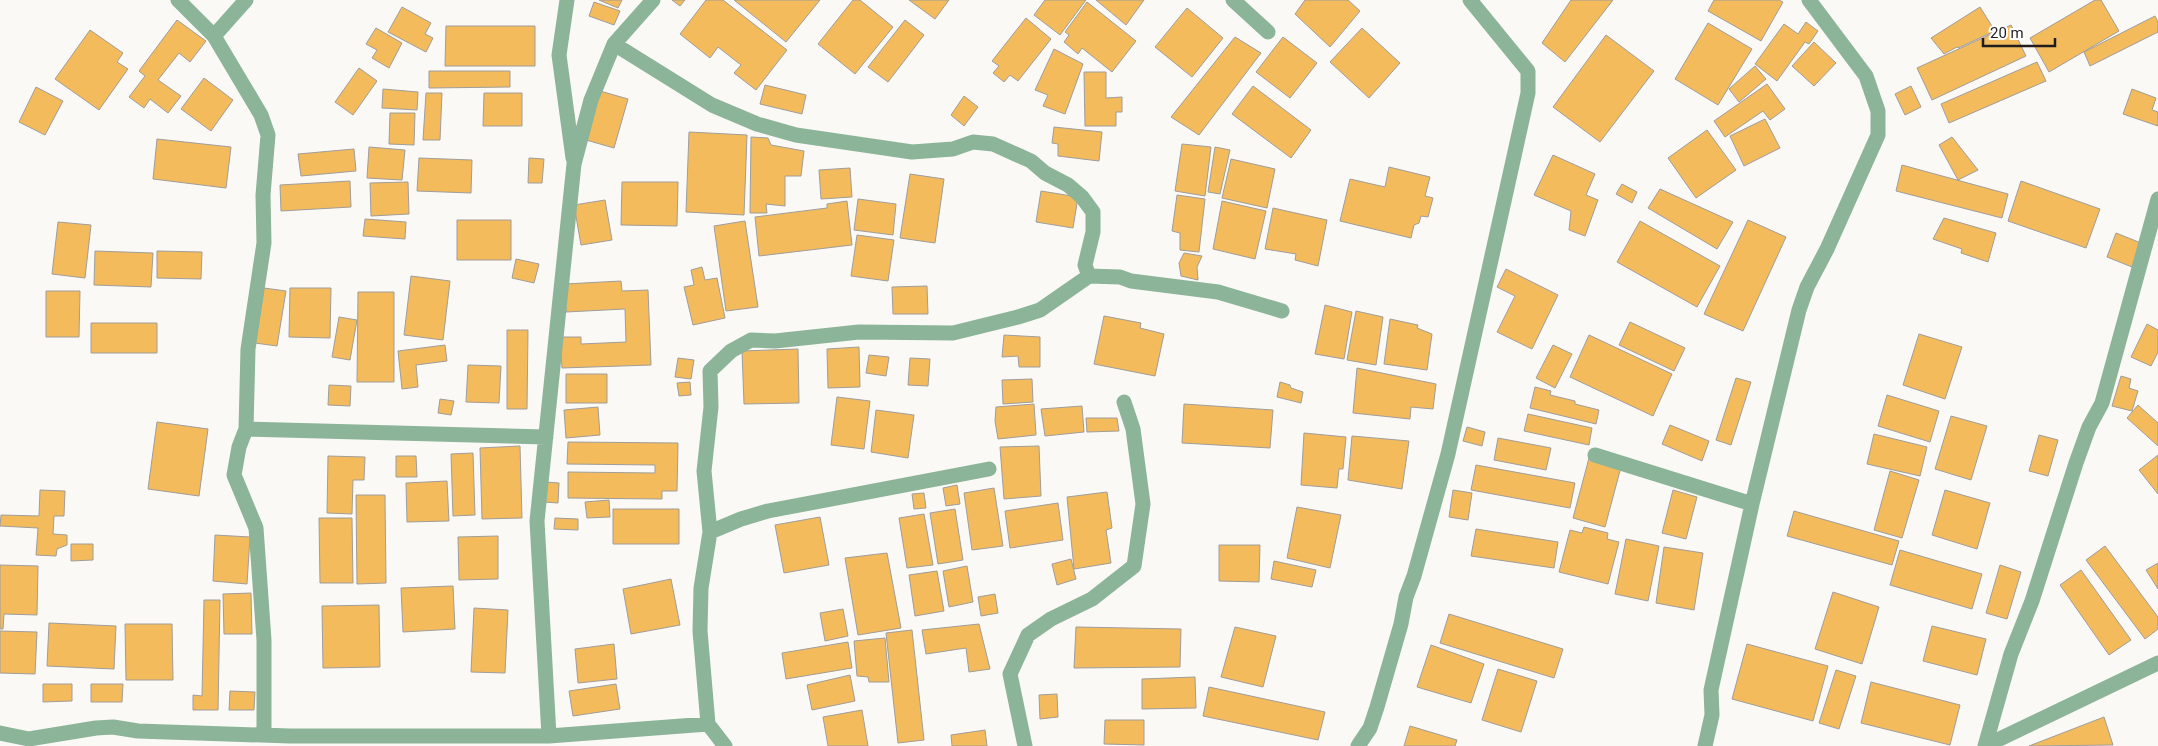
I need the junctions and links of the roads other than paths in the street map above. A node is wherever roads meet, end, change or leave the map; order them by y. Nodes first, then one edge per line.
1 (178, 0) edge
2 (246, 0) edge
3 (567, 0) edge
4 (654, 0) edge
5 (1233, 0) edge
6 (1470, 0) edge
7 (1809, 0) edge
8 (1268, 32) dead end
9 (214, 36) junction
10 (614, 44) junction
11 (574, 164) junction
12 (2158, 198) edge
13 (1089, 276) junction
14 (1282, 311) dead end
15 (1124, 402) dead end
16 (246, 429) junction
17 (546, 437) junction
18 (1595, 455) dead end
19 (989, 468) dead end
20 (1752, 504) junction
21 (710, 532) junction
22 (2158, 663) edge
23 (708, 724) junction
24 (0, 733) edge
25 (264, 735) junction
26 (550, 736) junction
27 (29, 743) edge
28 (725, 746) edge
29 (1025, 746) edge
30 (1358, 746) edge
31 (1705, 746) edge

1 - 9 street
2 - 9 street
3 - 11 street
4 - 10 street
5 - 8 street
6 - 30 street
7 - 20 street
9 - 16 street
10 - 11 street
10 - 13 street
11 - 17 street
12 - 22 street
13 - 14 street
13 - 21 street
15 - 29 street
16 - 17 street
16 - 25 street
17 - 26 street
18 - 20 street
19 - 21 street
20 - 31 street
21 - 23 street
23 - 26 street
23 - 28 street
24 - 27 street
25 - 26 street
25 - 27 street

